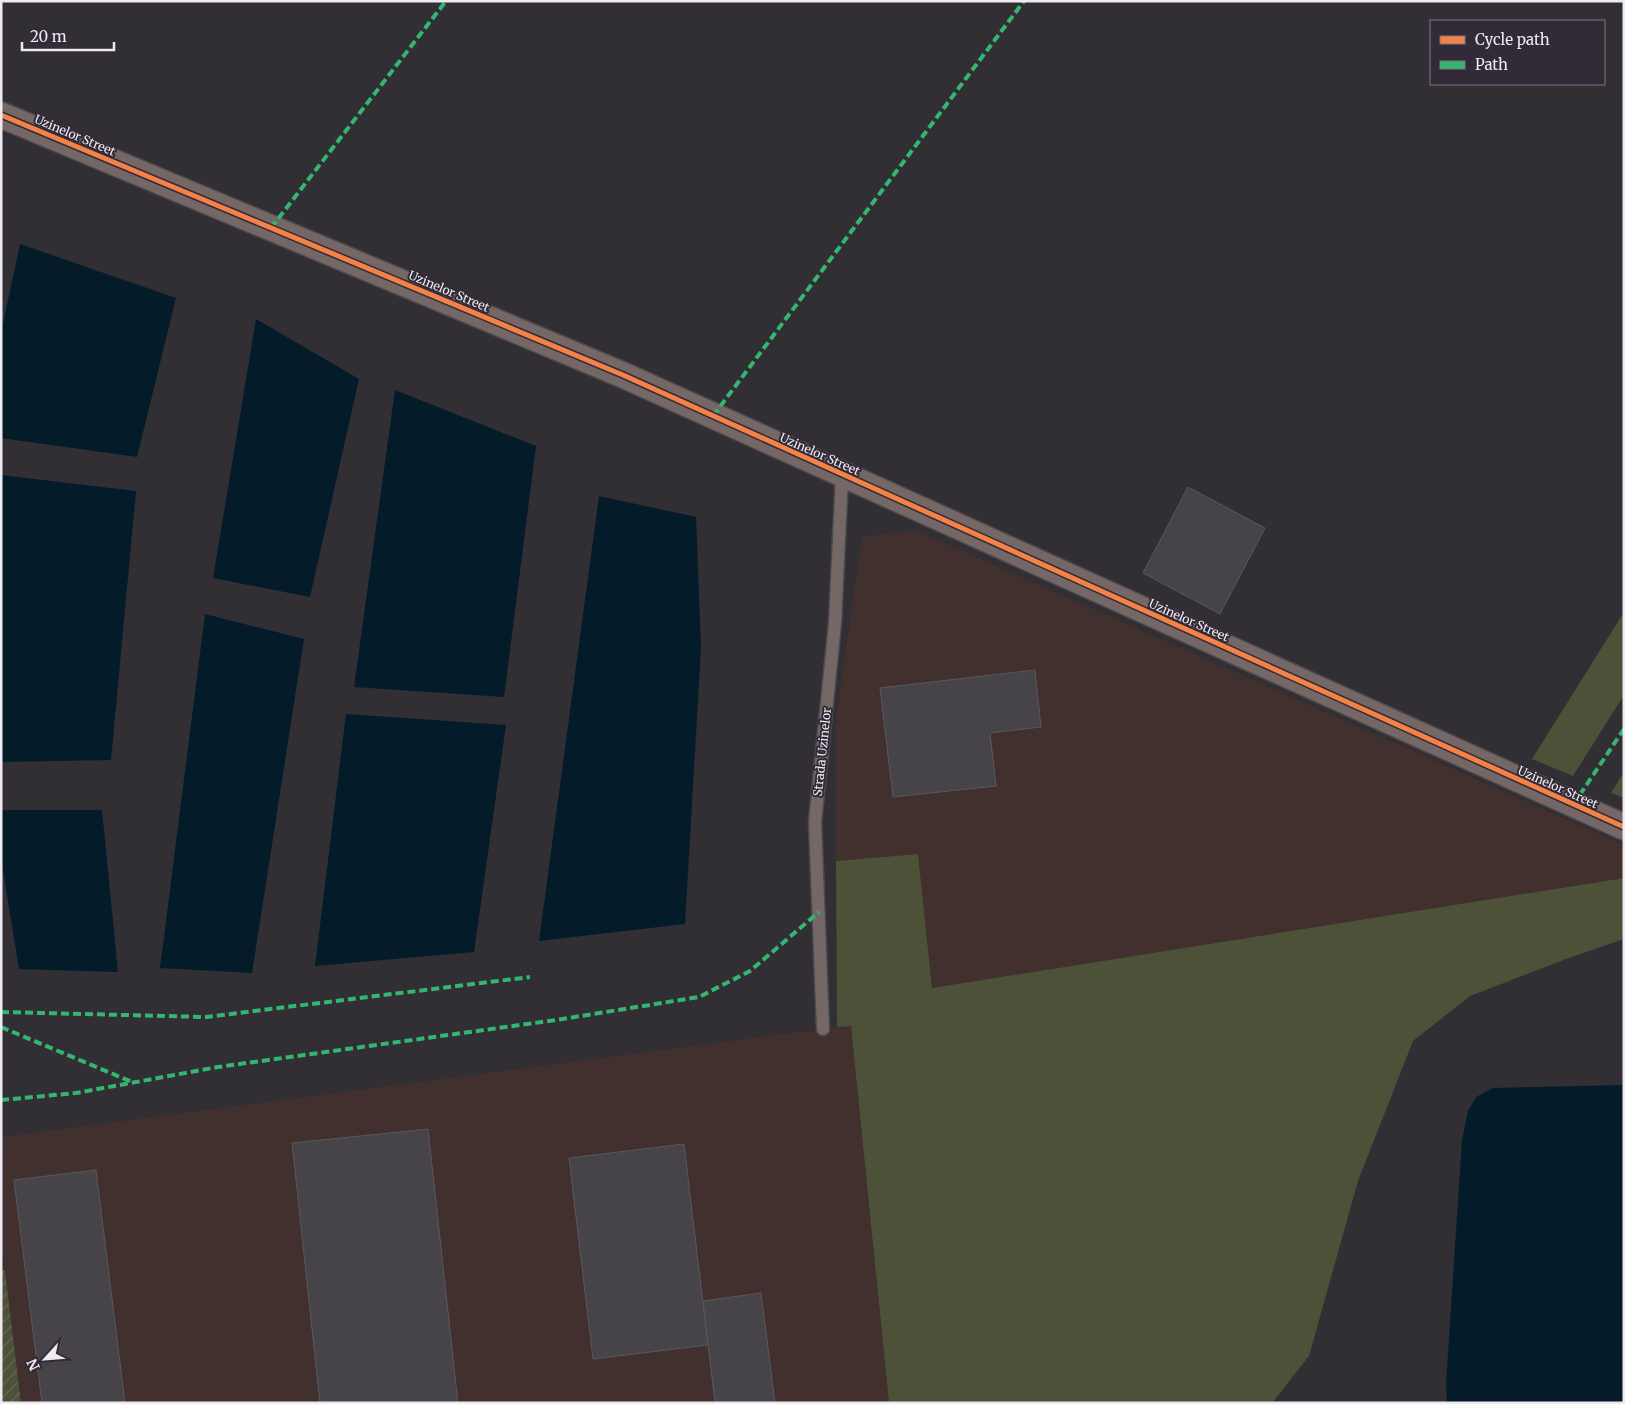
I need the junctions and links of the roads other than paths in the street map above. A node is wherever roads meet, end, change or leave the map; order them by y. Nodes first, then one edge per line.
1 (1, 115) edge
2 (842, 475) junction
3 (1624, 827) edge
4 (823, 1029) dead end

1 - 2 street, Uzinelor Street
2 - 3 street, Uzinelor Street
2 - 4 lane, Strada Uzinelor

